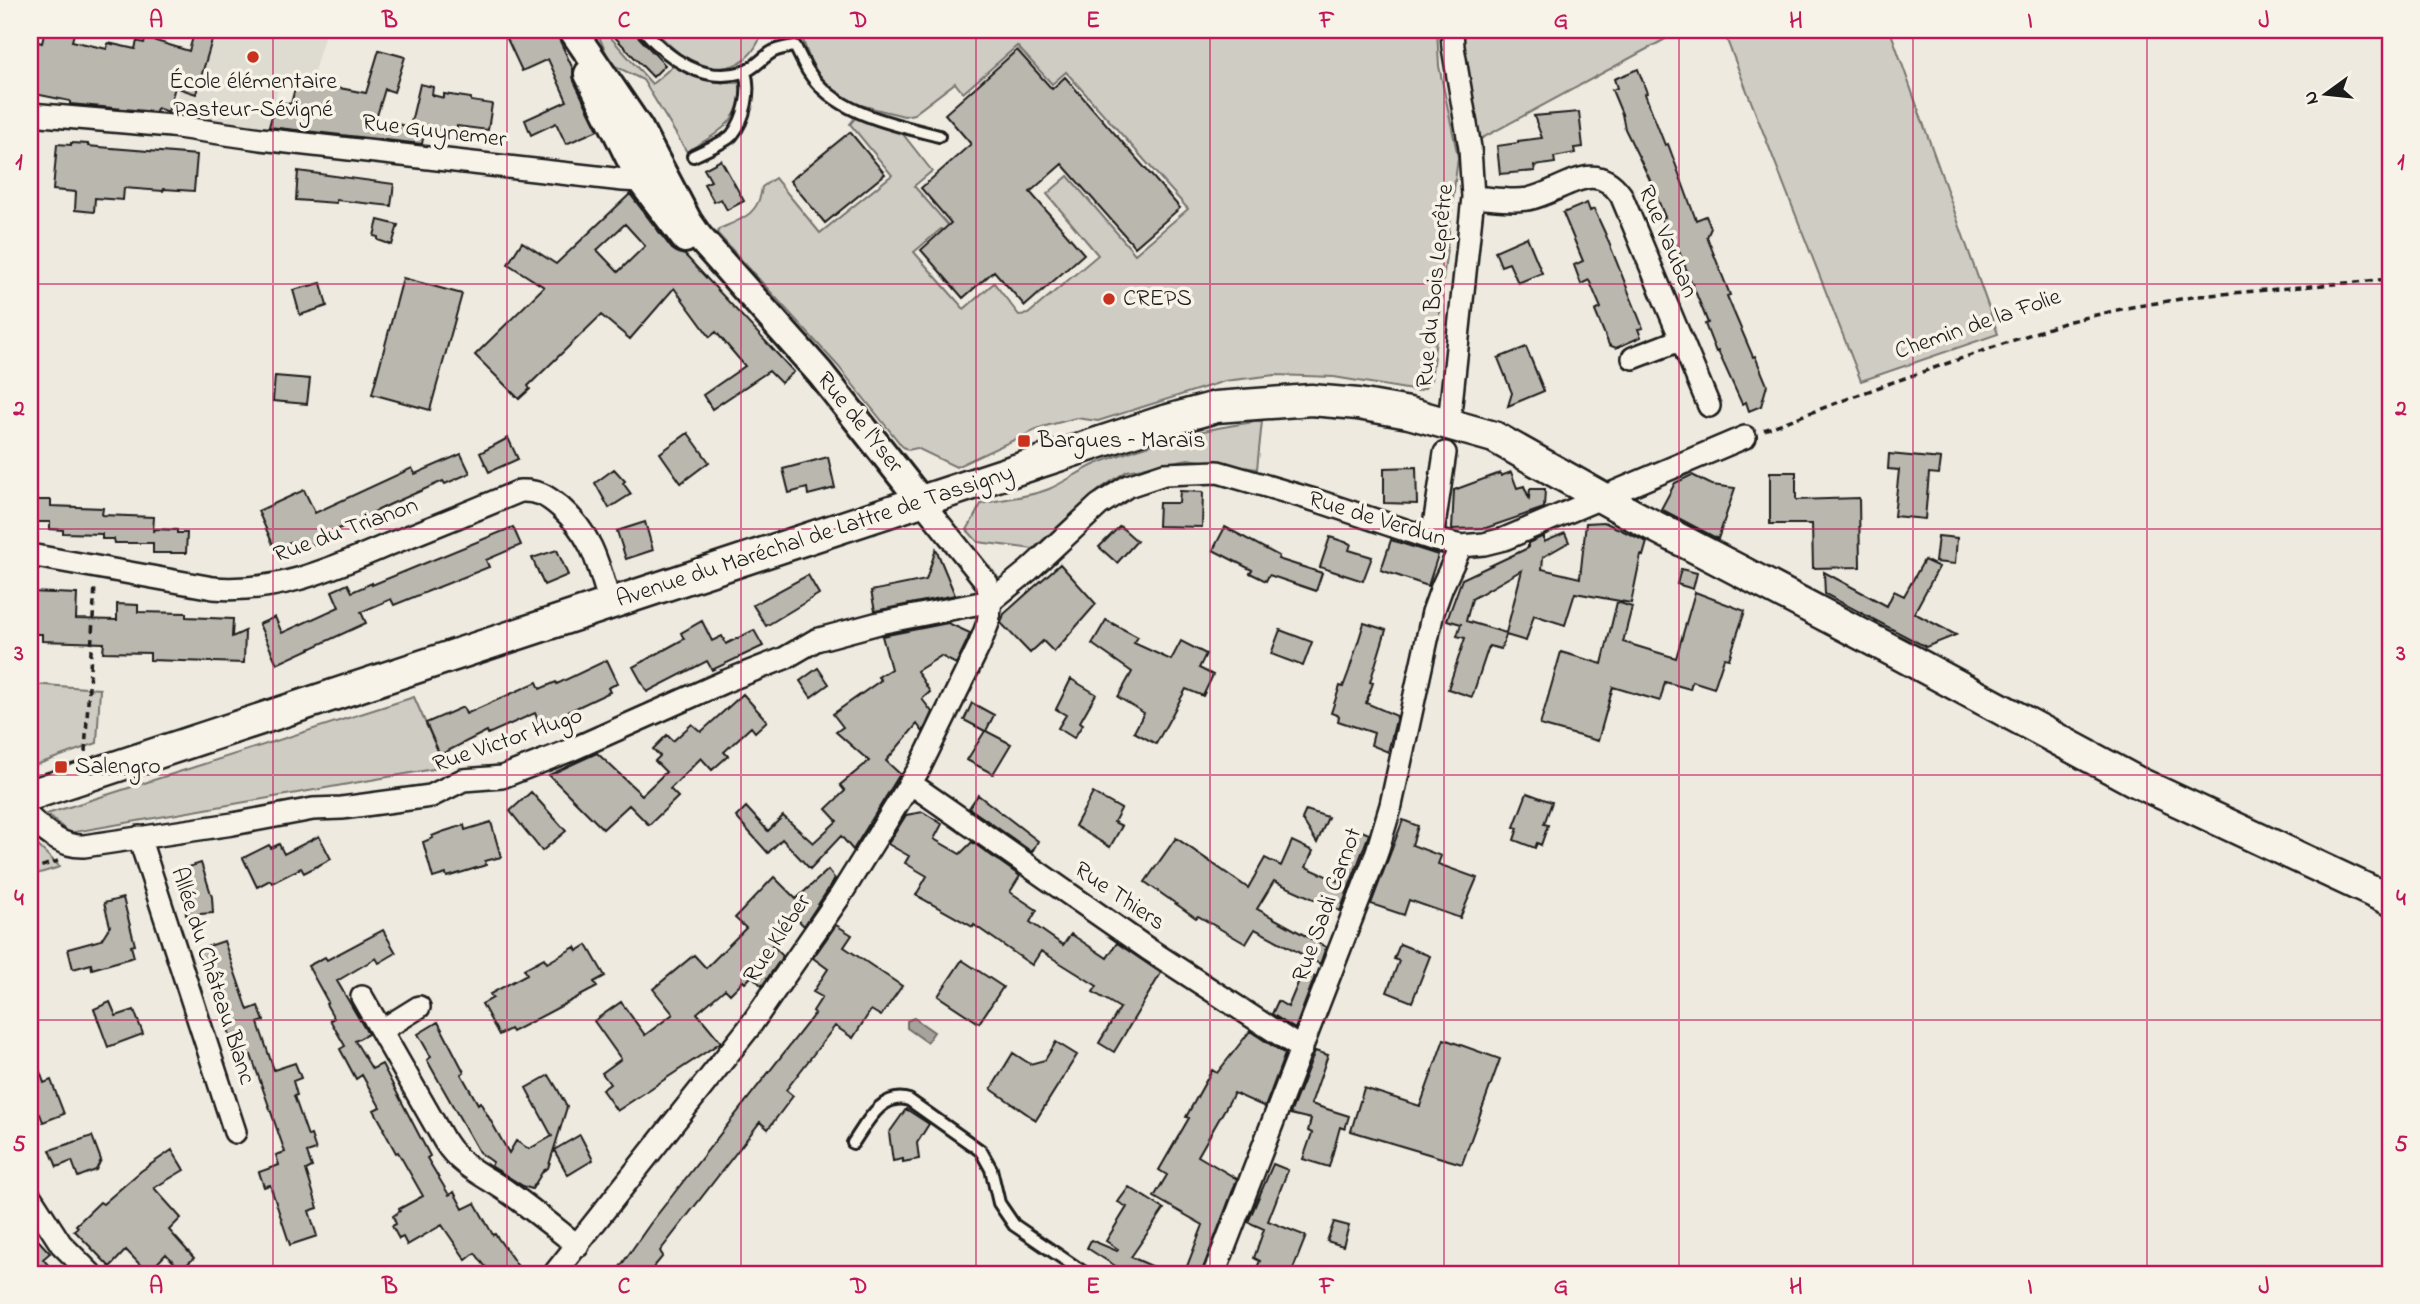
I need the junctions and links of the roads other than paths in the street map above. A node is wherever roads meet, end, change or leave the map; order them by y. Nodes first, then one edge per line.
1 (573, 30) edge
2 (644, 30) edge
3 (1452, 30) edge
4 (745, 72) junction
5 (30, 114) edge
6 (939, 136) dead end
7 (693, 156) dead end
8 (653, 178) junction
9 (1473, 197) junction
10 (1679, 340) junction
11 (1633, 358) dead end
12 (1709, 406) dead end
13 (1449, 423) junction
14 (1745, 437) road end
15 (1445, 453) dead end
16 (1602, 498) junction
17 (922, 502) junction
18 (1432, 539) junction
19 (1461, 545) junction
20 (30, 555) edge
21 (991, 601) junction
22 (610, 604) junction
23 (910, 783) junction
24 (30, 795) edge
25 (30, 818) edge
26 (139, 837) junction
27 (2390, 900) edge
28 (362, 997) dead end
29 (419, 1007) dead end
30 (382, 1030) junction
31 (1302, 1049) junction
32 (235, 1132) dead end
33 (853, 1143) dead end
34 (31, 1201) edge
35 (578, 1246) junction
36 (91, 1274) edge
37 (554, 1274) edge
38 (1086, 1274) edge
39 (1214, 1274) edge

1 - 8 street, Rue de l'Yser
2 - 4 lane
3 - 9 street, Rue du Bois Leprêtre
4 - 6 lane
4 - 7 lane
5 - 8 street, Rue Guynemer
8 - 17 street, Rue de l'Yser
9 - 10 street, Rue Vauban
9 - 13 street, Rue du Bois Leprêtre
10 - 11 street
10 - 12 street, Rue Vauban
13 - 16 main road, Avenue du Maréchal de Lattre de Tassigny
13 - 17 main road, Avenue du Maréchal de Lattre de Tassigny
14 - 16 street
15 - 18 street
16 - 19 street, Rue de Verdun
16 - 27 main road
17 - 21 street, Rue de l'Yser
17 - 22 main road, Avenue du Maréchal de Lattre de Tassigny
18 - 19 street, Rue de Verdun
18 - 21 street, Rue de Verdun
19 - 31 street, Rue Sadi Carnot
20 - 22 street, Rue du Trianon
21 - 23 street, Rue Kléber
21 - 26 street, Rue Victor Hugo
22 - 24 main road, Avenue du Maréchal de Lattre de Tassigny
23 - 31 street, Rue Thiers
23 - 35 street, Rue Kléber
25 - 26 street, Rue Victor Hugo
26 - 32 street, Allée du Château Blanc
28 - 30 street
29 - 30 street
30 - 35 street
31 - 39 street, Rue Sadi Carnot
33 - 38 lane
34 - 36 street
35 - 37 street, Rue Kléber

